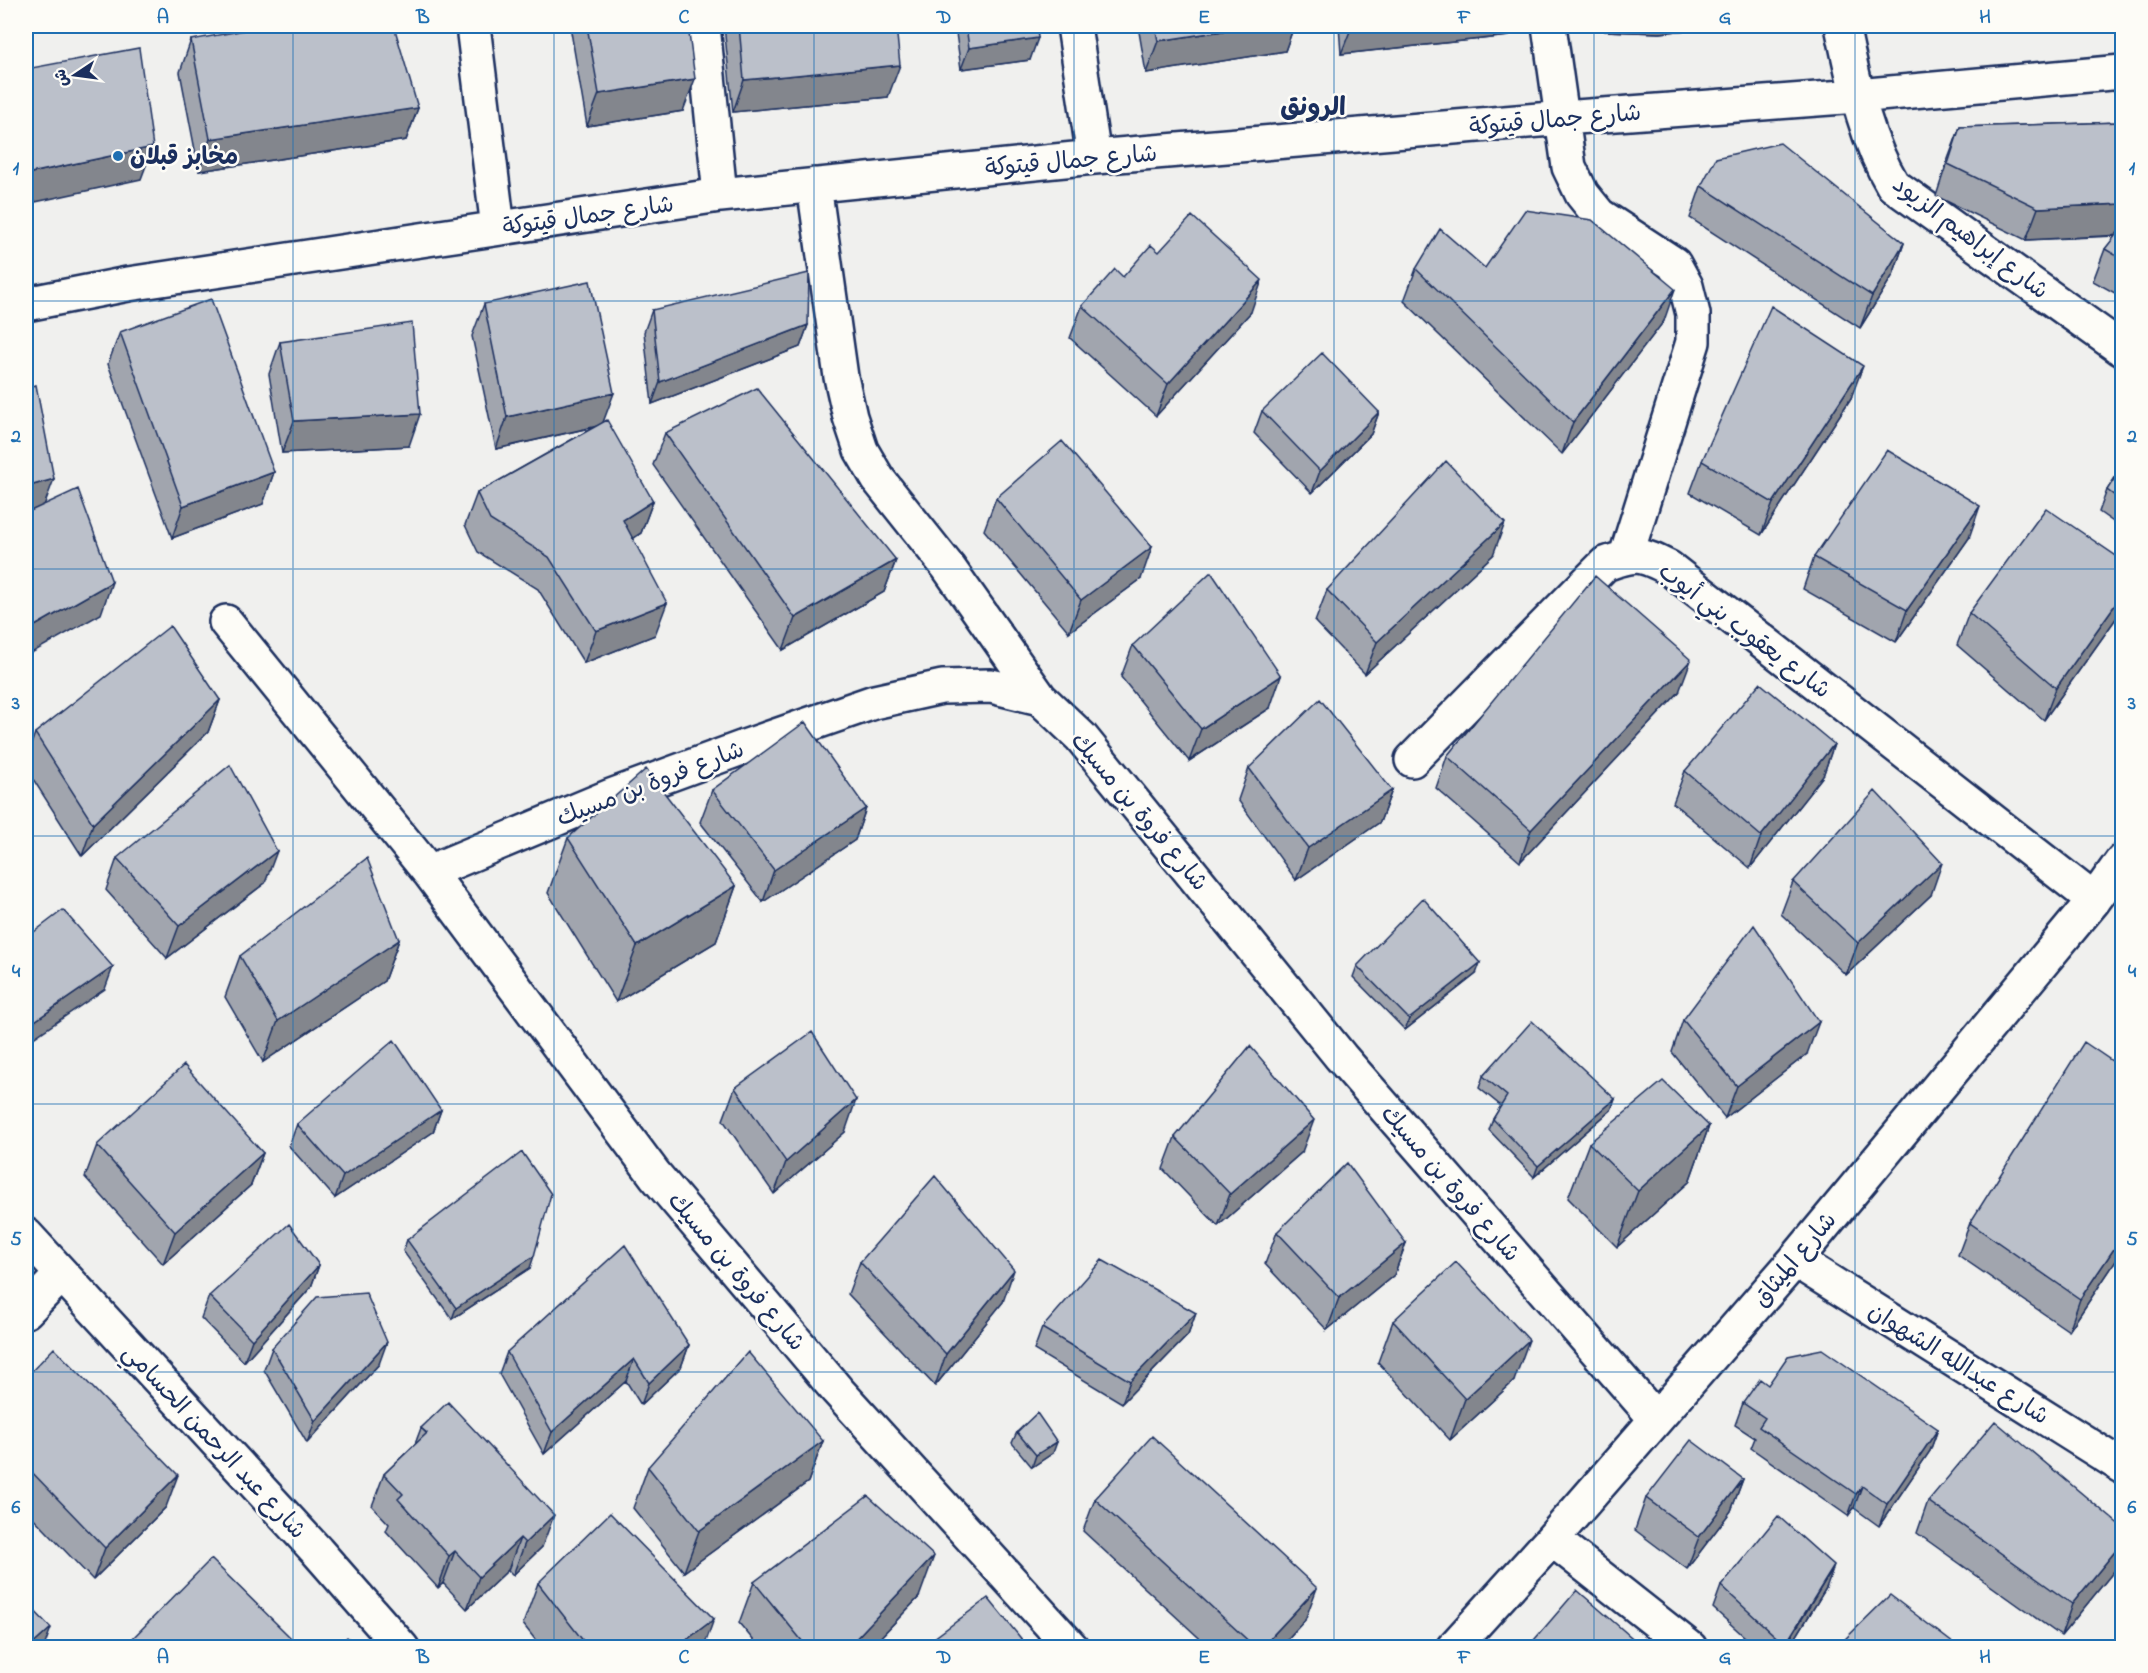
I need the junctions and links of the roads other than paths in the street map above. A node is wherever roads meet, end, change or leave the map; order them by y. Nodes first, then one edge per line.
1 (473, 26) edge
2 (703, 26) edge
3 (1074, 26) edge
4 (1550, 26) edge
5 (1842, 26) edge
6 (2122, 72) edge
7 (1857, 96) junction
8 (1563, 118) junction
9 (1094, 157) junction
10 (814, 185) junction
11 (720, 195) junction
12 (498, 228) junction
13 (26, 304) edge
14 (2122, 349) edge
15 (1626, 556) junction
16 (226, 622) dead end
17 (1040, 698) junction
18 (1412, 760) dead end
19 (2122, 861) edge
20 (429, 872) junction
21 (2094, 900) junction
22 (26, 1235) edge
23 (1795, 1260) junction
24 (61, 1275) junction
25 (26, 1311) edge
26 (1655, 1418) junction
27 (2122, 1466) edge
28 (1552, 1539) junction
29 (402, 1647) edge
30 (1072, 1647) edge
31 (1453, 1647) edge
32 (1689, 1647) edge

1 - 12 street
2 - 11 street
3 - 9 street
4 - 8 street
5 - 7 street, شارع إبراهيم الزيود
6 - 7 street, شارع جمال قيتوكة
7 - 8 street, شارع جمال قيتوكة
7 - 14 street, شارع إبراهيم الزيود
8 - 9 street, شارع جمال قيتوكة
8 - 15 street
9 - 10 street, شارع جمال قيتوكة
10 - 11 street, شارع جمال قيتوكة
10 - 17 street
11 - 12 street, شارع جمال قيتوكة
12 - 13 street, شارع جمال قيتوكة
15 - 18 street, شارع يعقوب بني أيوب
15 - 21 street, شارع يعقوب بني أيوب
16 - 20 street, شارع فروة بن مسيك
17 - 20 street, شارع فروة بن مسيك
17 - 26 street, شارع فروة بن مسيك
19 - 21 street, شارع الميثاق
20 - 30 street, شارع فروة بن مسيك
21 - 23 street, شارع الميثاق
22 - 24 street, شارع عبد الرحمن الحسامي
23 - 26 street, شارع الميثاق
23 - 27 street, شارع عبدالله الشهوان
24 - 25 street
24 - 29 street, شارع عبد الرحمن الحسامي
26 - 28 street, شارع الميثاق
28 - 31 street, شارع الميثاق
28 - 32 street

